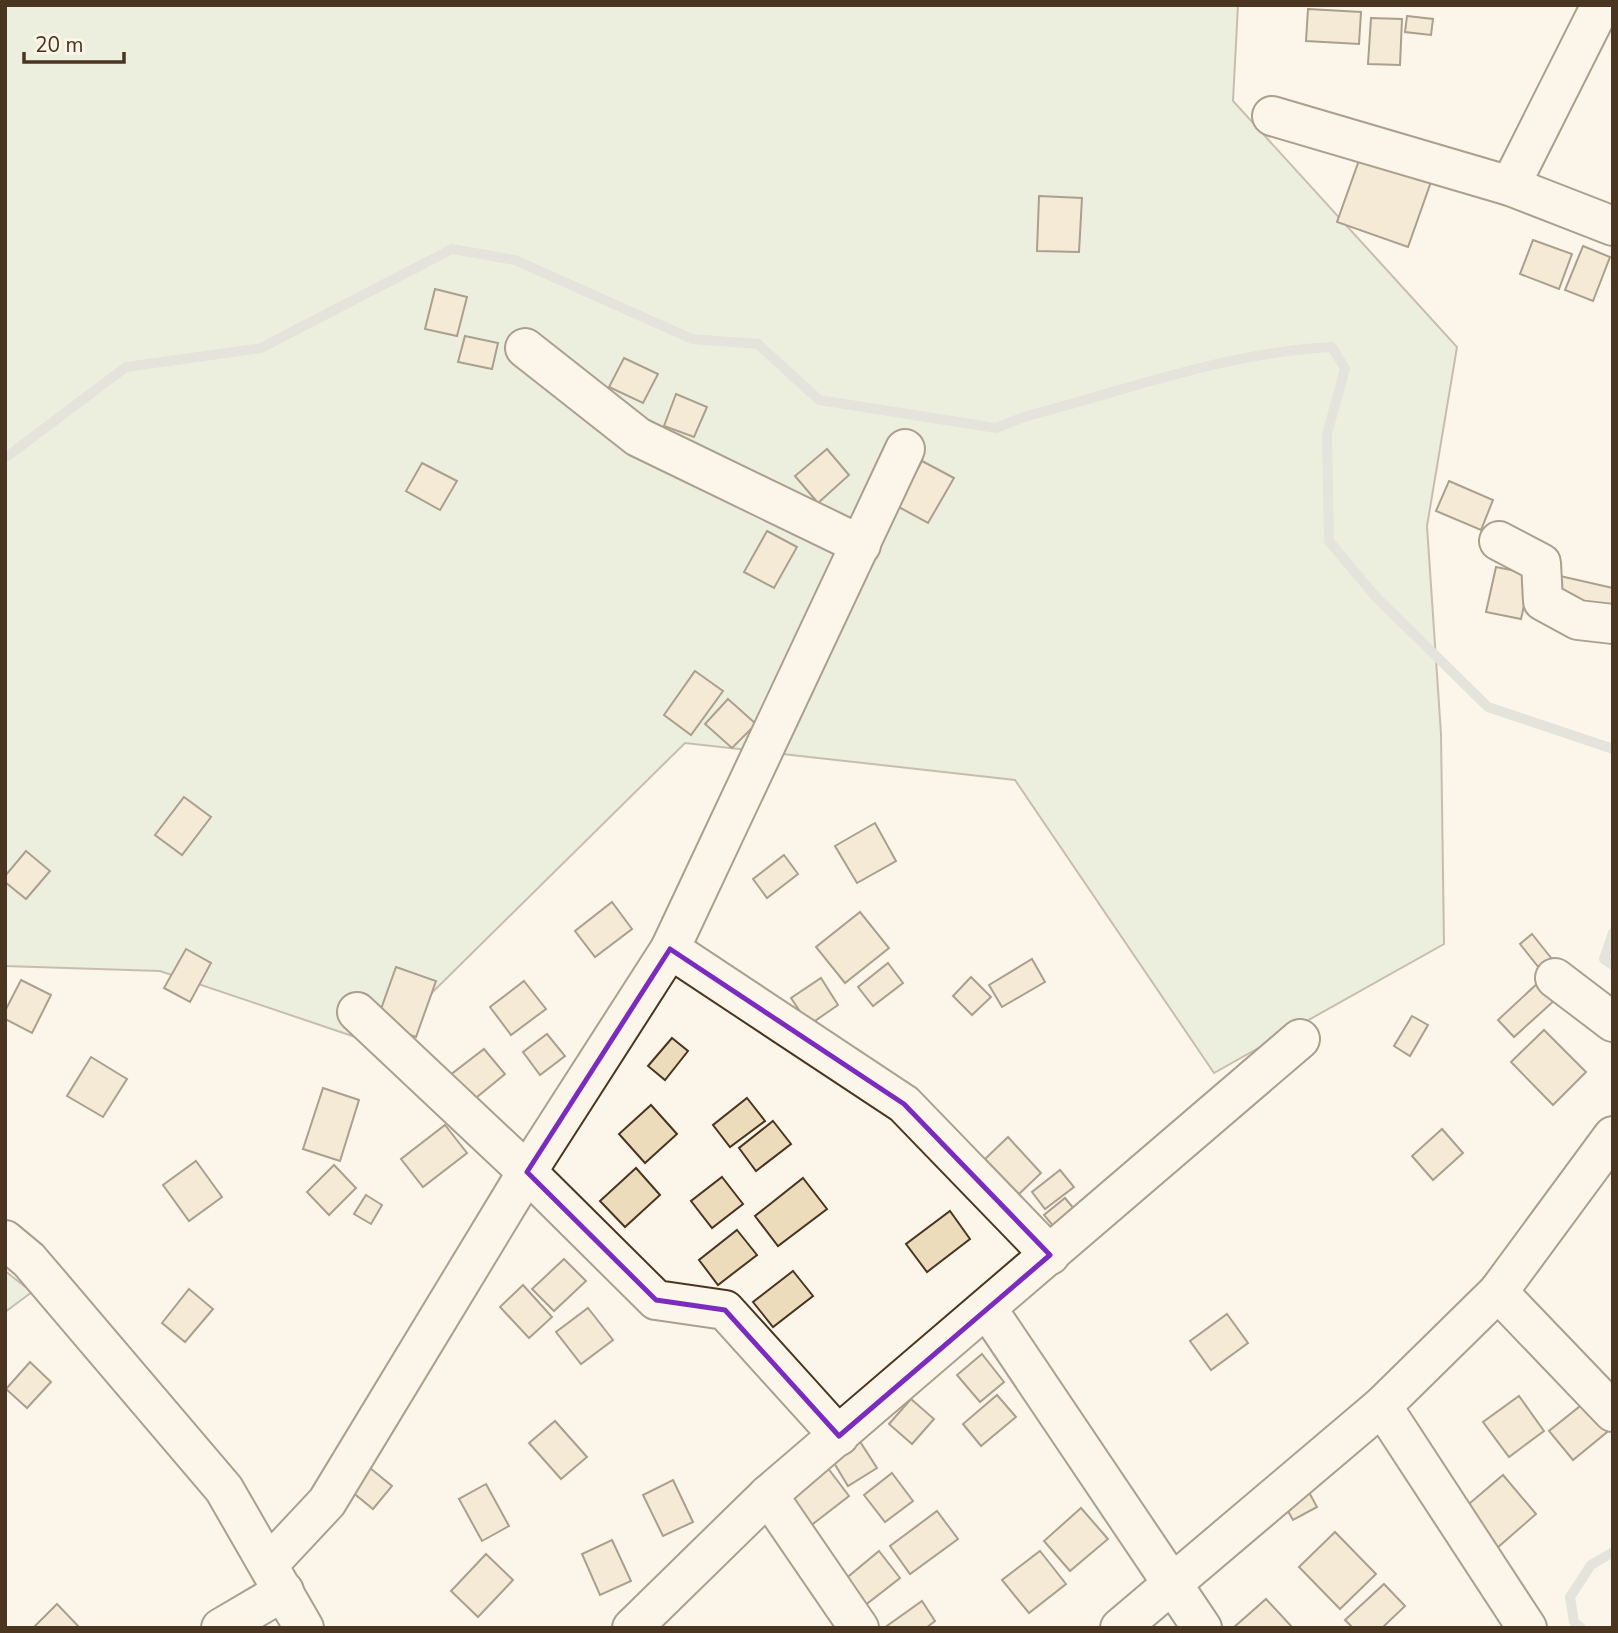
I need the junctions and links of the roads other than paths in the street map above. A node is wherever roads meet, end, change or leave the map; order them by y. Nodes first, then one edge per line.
1 (1601, 5) edge
2 (1272, 116) dead end
3 (1510, 186) junction
4 (1613, 226) edge
5 (525, 348) dead end
6 (905, 449) dead end
7 (1499, 541) dead end
8 (861, 545) junction
9 (1613, 624) edge
10 (670, 949) junction
11 (1555, 978) dead end
12 (357, 1012) dead end
13 (1613, 1022) edge
14 (1300, 1039) dead end
15 (1613, 1136) edge
16 (527, 1172) junction
17 (5, 1240) edge
18 (1050, 1255) junction
19 (1498, 1292) junction
20 (988, 1310) junction
21 (1382, 1406) junction
22 (1613, 1412) edge
23 (839, 1436) junction
24 (768, 1494) junction
25 (276, 1578) junction
26 (1173, 1581) junction
27 (221, 1628) edge
28 (304, 1628) edge
29 (632, 1628) edge
30 (859, 1628) edge
31 (1120, 1628) edge
32 (1202, 1628) edge
33 (1527, 1628) edge

1 - 3 street
2 - 3 street
3 - 4 street
5 - 8 street
6 - 8 street
7 - 9 street
8 - 10 street
10 - 16 street
10 - 18 street
11 - 13 street
12 - 16 street
14 - 18 street
15 - 19 street
16 - 23 street
16 - 25 street
17 - 25 street
18 - 20 street
19 - 21 street
19 - 22 street
20 - 23 street
20 - 26 street
21 - 26 street
21 - 33 street
23 - 24 street
24 - 29 street
24 - 30 street
25 - 27 street
25 - 28 street
26 - 31 street
26 - 32 street

